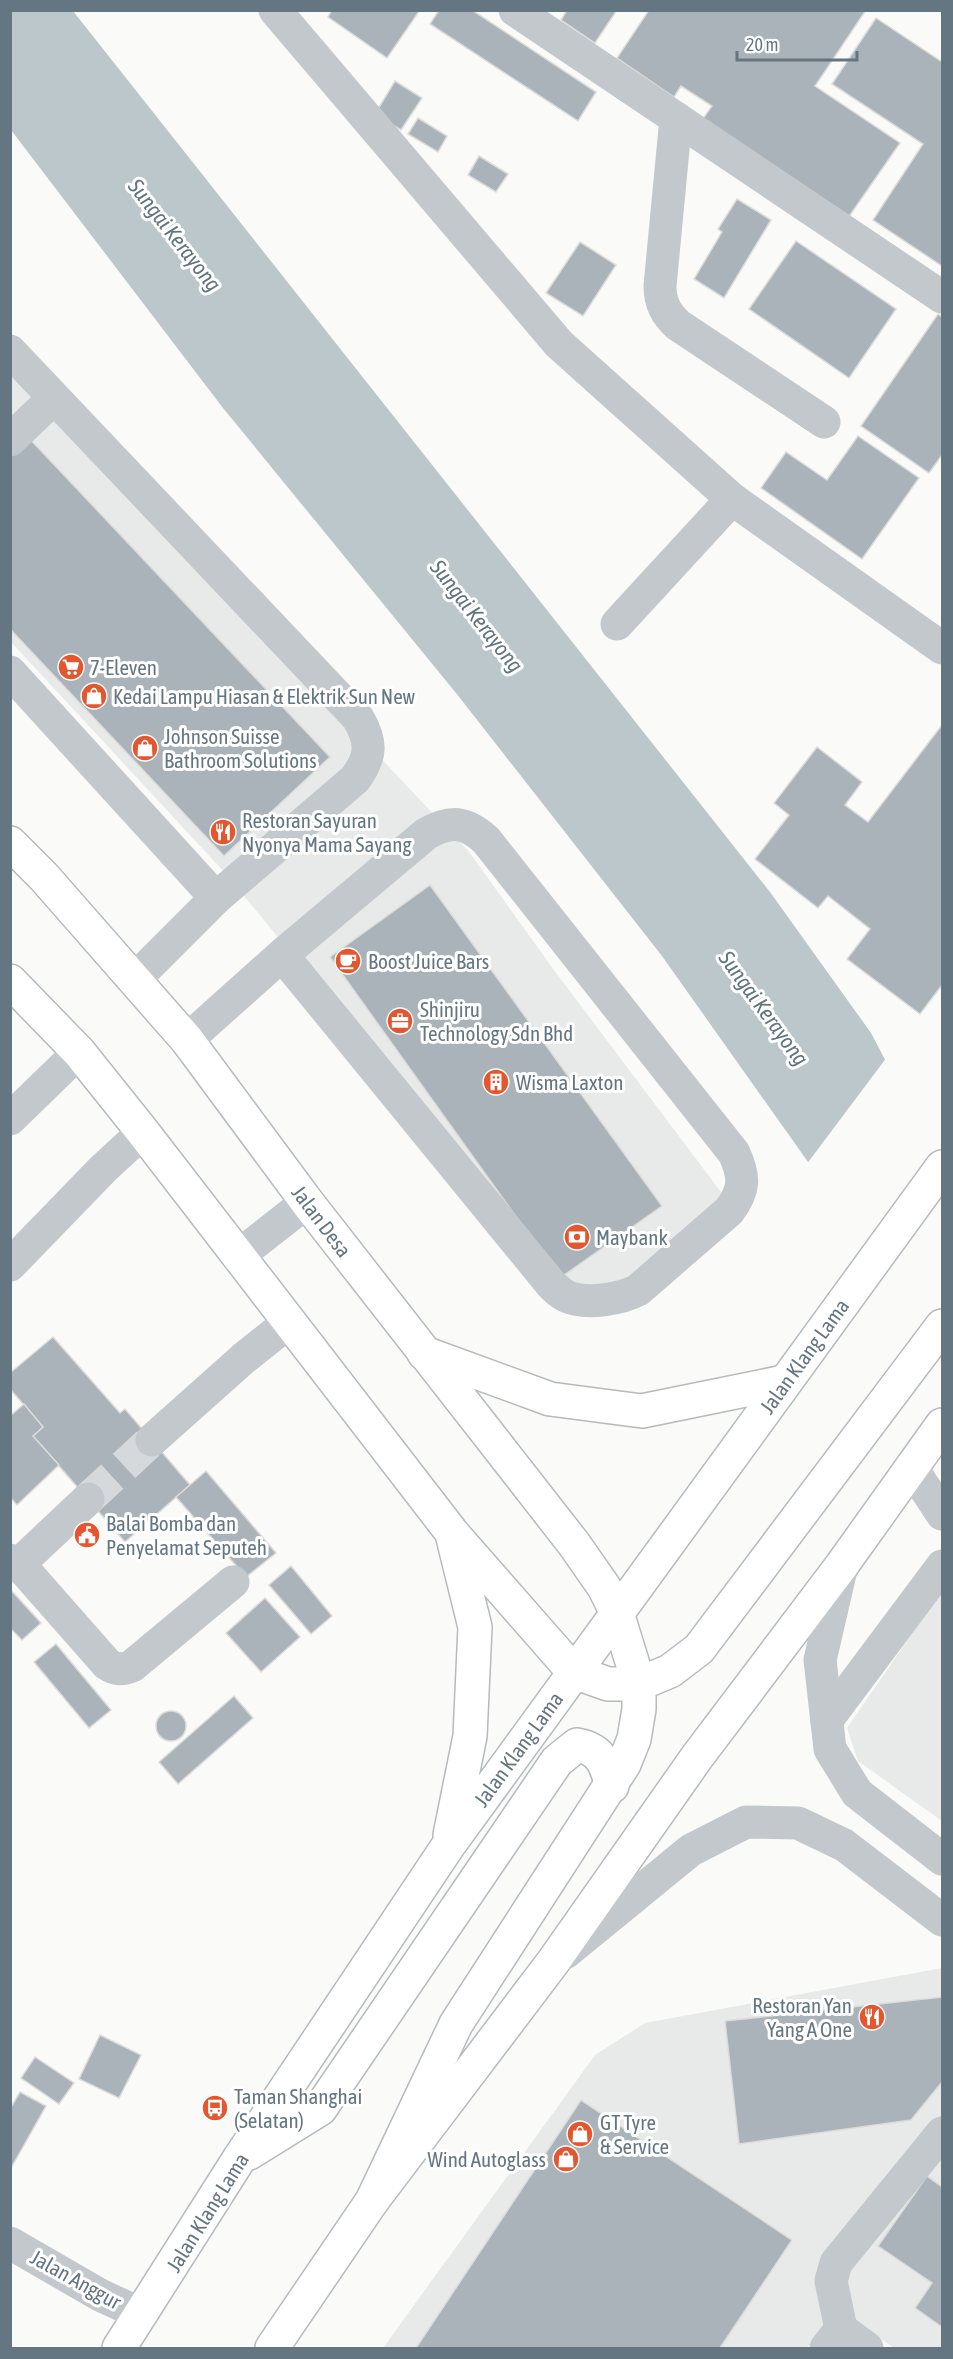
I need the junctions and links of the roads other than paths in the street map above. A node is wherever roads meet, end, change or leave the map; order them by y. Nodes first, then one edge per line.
1 (275, 10) edge
2 (515, 10) edge
3 (676, 118) junction
4 (942, 297) edge
5 (10, 351) edge
6 (54, 398) junction
7 (824, 422) dead end
8 (10, 440) edge
9 (732, 499) junction
10 (617, 624) dead end
11 (942, 648) edge
12 (10, 672) edge
13 (10, 843) edge
14 (216, 898) junction
15 (282, 955) junction
16 (134, 980) junction
17 (10, 981) edge
18 (187, 1040) junction
19 (79, 1052) junction
20 (10, 1119) edge
21 (143, 1132) junction
22 (942, 1167) edge
23 (307, 1202) junction
24 (238, 1256) junction
25 (10, 1266) edge
26 (288, 1323) junction
27 (942, 1326) edge
28 (424, 1353) junction
29 (784, 1382) junction
30 (942, 1425) edge
31 (152, 1440) tunnel mouth
32 (910, 1467) junction
33 (88, 1499) tunnel mouth
34 (942, 1514) edge
35 (453, 1534) junction
36 (15, 1562) edge
37 (842, 1564) junction
38 (942, 1566) edge
39 (233, 1582) dead end
40 (617, 1612) junction
41 (574, 1672) junction
42 (639, 1684) junction
43 (827, 1720) junction
44 (612, 1786) junction
45 (448, 1846) junction
46 (939, 1848) edge
47 (942, 1920) edge
48 (553, 1962) junction
49 (942, 2133) edge
50 (239, 2159) junction
51 (372, 2201) junction
52 (10, 2243) edge
53 (141, 2314) junction
54 (833, 2339) edge
55 (119, 2349) edge
56 (272, 2349) edge
57 (867, 2349) edge

1 - 9 street
2 - 3 street
3 - 4 street
3 - 7 street
5 - 6 street
6 - 8 street
6 - 14 street
9 - 10 street
9 - 11 street
12 - 14 street
13 - 16 main road, Jalan Desa
14 - 16 street
15 - 15 street
15 - 18 street
16 - 18 main road, Jalan Desa
17 - 19 main road
18 - 23 main road, Jalan Desa
19 - 20 street
19 - 21 main road
21 - 24 main road
21 - 25 street
22 - 29 main road, Jalan Klang Lama
23 - 24 street
23 - 28 main road, Jalan Desa
24 - 26 main road
26 - 31 street
26 - 35 main road
27 - 42 main road
28 - 29 main road
28 - 40 main road, Jalan Desa
29 - 40 main road, Jalan Klang Lama
30 - 32 main road
32 - 34 street
32 - 37 main road
33 - 36 street
35 - 41 main road
35 - 45 main road
36 - 39 street
37 - 43 street
37 - 48 main road
38 - 43 street
40 - 41 main road, Jalan Klang Lama
40 - 42 main road, Jalan Desa
41 - 42 main road
41 - 45 main road, Jalan Klang Lama
42 - 44 main road, Jalan Desa
43 - 46 street
44 - 50 main road
44 - 51 main road, Jalan Desa
45 - 50 main road, Jalan Klang Lama
47 - 48 street
48 - 51 main road
49 - 54 street
50 - 53 main road, Jalan Klang Lama
51 - 56 main road
52 - 53 street, Jalan Anggur
53 - 55 main road, Jalan Klang Lama
54 - 57 street

